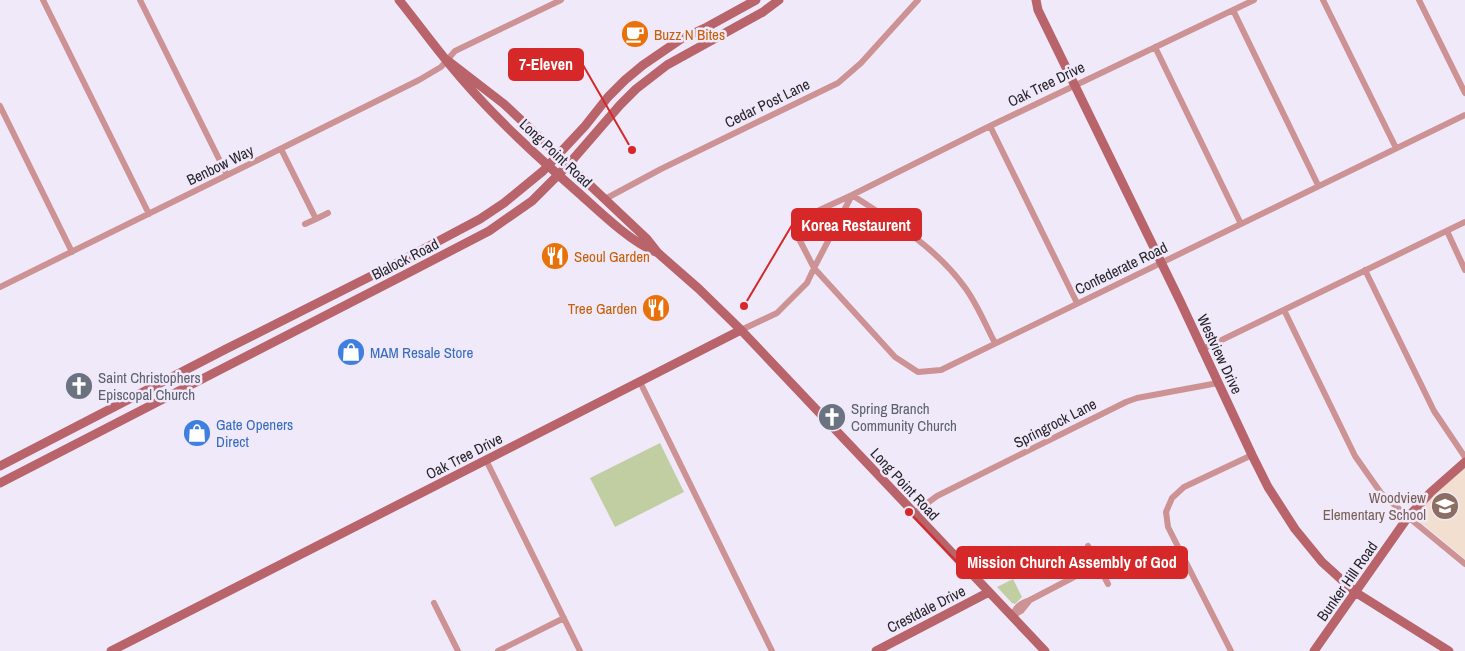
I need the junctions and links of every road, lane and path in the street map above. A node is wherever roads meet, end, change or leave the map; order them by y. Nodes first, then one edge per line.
1 (43, 0) edge
2 (140, 0) edge
3 (399, 0) edge
4 (561, 0) edge
5 (756, 0) edge
6 (779, 0) edge
7 (918, 0) edge
8 (1028, 0) edge
9 (1254, 0) edge
10 (1323, 0) edge
11 (1419, 0) edge
12 (1037, 5) edge
13 (1234, 10) junction
14 (707, 27) junction
15 (713, 40) junction
16 (1155, 47) junction
17 (447, 60) junction
18 (625, 80) junction
19 (1075, 86) junction
20 (636, 89) junction
21 (1465, 93) edge
22 (0, 106) edge
23 (1465, 115) edge
24 (990, 126) junction
25 (1396, 148) junction
26 (281, 149) junction
27 (558, 155) junction
28 (548, 165) junction
29 (568, 165) junction
30 (227, 175) junction
31 (558, 175) junction
32 (1318, 186) junction
33 (852, 195) junction
34 (605, 199) junction
35 (328, 213) dead end
36 (149, 214) junction
37 (316, 219) junction
38 (1465, 222) edge
39 (305, 224) dead end
40 (470, 224) junction
41 (1241, 224) junction
42 (1447, 231) junction
43 (476, 237) junction
44 (72, 252) junction
45 (658, 253) junction
46 (404, 259) junction
47 (1161, 263) junction
48 (814, 268) junction
49 (1365, 270) junction
50 (1465, 270) edge
51 (410, 272) junction
52 (0, 287) edge
53 (332, 296) junction
54 (1077, 303) junction
55 (341, 307) junction
56 (1284, 310) junction
57 (742, 330) junction
58 (250, 337) junction
59 (996, 343) junction
60 (258, 350) junction
61 (1201, 350) junction
62 (640, 382) junction
63 (1218, 383) junction
64 (157, 385) junction
65 (164, 399) junction
66 (71, 429) junction
67 (78, 443) junction
68 (1252, 455) junction
69 (1465, 457) edge
70 (486, 460) junction
71 (1465, 462) edge
72 (0, 466) edge
73 (0, 483) edge
74 (914, 513) junction
75 (1408, 517) junction
76 (1088, 546) dead end
77 (1465, 564) edge
78 (1097, 565) junction
79 (1108, 584) dead end
80 (989, 592) junction
81 (1355, 592) junction
82 (434, 603) dead end
83 (1012, 616) junction
84 (564, 618) junction
85 (111, 651) edge
86 (458, 651) edge
87 (498, 651) edge
88 (580, 651) edge
89 (772, 651) edge
90 (876, 651) edge
91 (1045, 651) edge
92 (1231, 651) edge
93 (1314, 651) edge
94 (1449, 651) edge

1 - 36 street
2 - 30 street
3 - 17 main road, Long Point Road
4 - 17 street, Benbow Way
5 - 14 main road, Blalock Road
6 - 15 main road, Blalock Road
7 - 34 street, Cedar Post Lane
8 - 12 main road, Westview Drive
9 - 13 street, Oak Tree Drive
10 - 25 street
11 - 21 street
12 - 19 main road, Westview Drive
13 - 16 street, Oak Tree Drive
13 - 32 street
14 - 15 main road
14 - 18 main road, Blalock Road
15 - 20 main road, Blalock Road
16 - 19 street, Oak Tree Drive
16 - 41 street
17 - 26 street, Benbow Way
17 - 27 main road, Long Point Road
17 - 28 main road, Long Point Road
18 - 20 main road
18 - 27 main road, Blalock Road
19 - 24 street, Oak Tree Drive
19 - 47 main road, Westview Drive
20 - 29 main road, Blalock Road
22 - 44 street
23 - 25 street, Confederate Road
24 - 33 street, Oak Tree Drive
24 - 54 street
25 - 32 street, Confederate Road
26 - 30 street, Benbow Way
26 - 37 street
27 - 28 main road, Blalock Road
27 - 29 main road, Long Point Road
28 - 31 main road, Long Point Road
28 - 40 main road, Blalock Road
29 - 31 main road, Blalock Road
29 - 34 main road, Long Point Road
30 - 36 street, Benbow Way
31 - 43 main road, Blalock Road
31 - 45 main road, Long Point Road
32 - 41 street, Confederate Road
33 - 48 street, Oak Tree Drive
33 - 48 street, Oak Tree Drive
33 - 59 street
34 - 45 main road, Long Point Road
35 - 37 street
36 - 44 street, Benbow Way
37 - 39 street
38 - 42 street
40 - 43 main road
40 - 46 main road, Blalock Road
41 - 47 street, Confederate Road
42 - 49 street
42 - 50 street
43 - 51 main road, Blalock Road
44 - 52 street, Benbow Way
45 - 57 main road, Long Point Road
46 - 51 main road
46 - 53 main road, Blalock Road
47 - 54 street, Confederate Road
47 - 61 main road, Westview Drive
48 - 57 street, Oak Tree Drive
48 - 59 street, Confederate Road
49 - 56 street
49 - 69 street
51 - 55 main road, Blalock Road
53 - 55 main road
53 - 58 main road, Blalock Road
54 - 59 street, Confederate Road
55 - 60 main road, Blalock Road
56 - 61 street
56 - 75 street
57 - 62 main road, Oak Tree Drive
57 - 74 main road, Long Point Road
58 - 60 main road
58 - 64 main road, Blalock Road
60 - 65 main road, Blalock Road
61 - 63 main road, Westview Drive
62 - 70 main road, Oak Tree Drive
62 - 89 street
63 - 68 main road, Westview Drive
63 - 74 street, Springrock Lane
64 - 65 main road
64 - 66 main road, Blalock Road
65 - 67 main road, Blalock Road
66 - 67 main road
66 - 72 main road, Blalock Road
67 - 73 main road, Blalock Road
68 - 81 main road, Westview Drive
68 - 92 street
70 - 84 street
70 - 85 main road, Oak Tree Drive
71 - 75 main road, Bunker Hill Road
74 - 80 main road, Long Point Road
75 - 77 street
75 - 81 main road, Bunker Hill Road
76 - 78 street
78 - 79 street
78 - 83 street
80 - 83 main road, Long Point Road
80 - 90 main road, Crestdale Drive
81 - 93 main road, Bunker Hill Road
81 - 94 main road, Westview Drive
82 - 86 street
83 - 91 main road, Long Point Road
84 - 87 street
84 - 88 street

